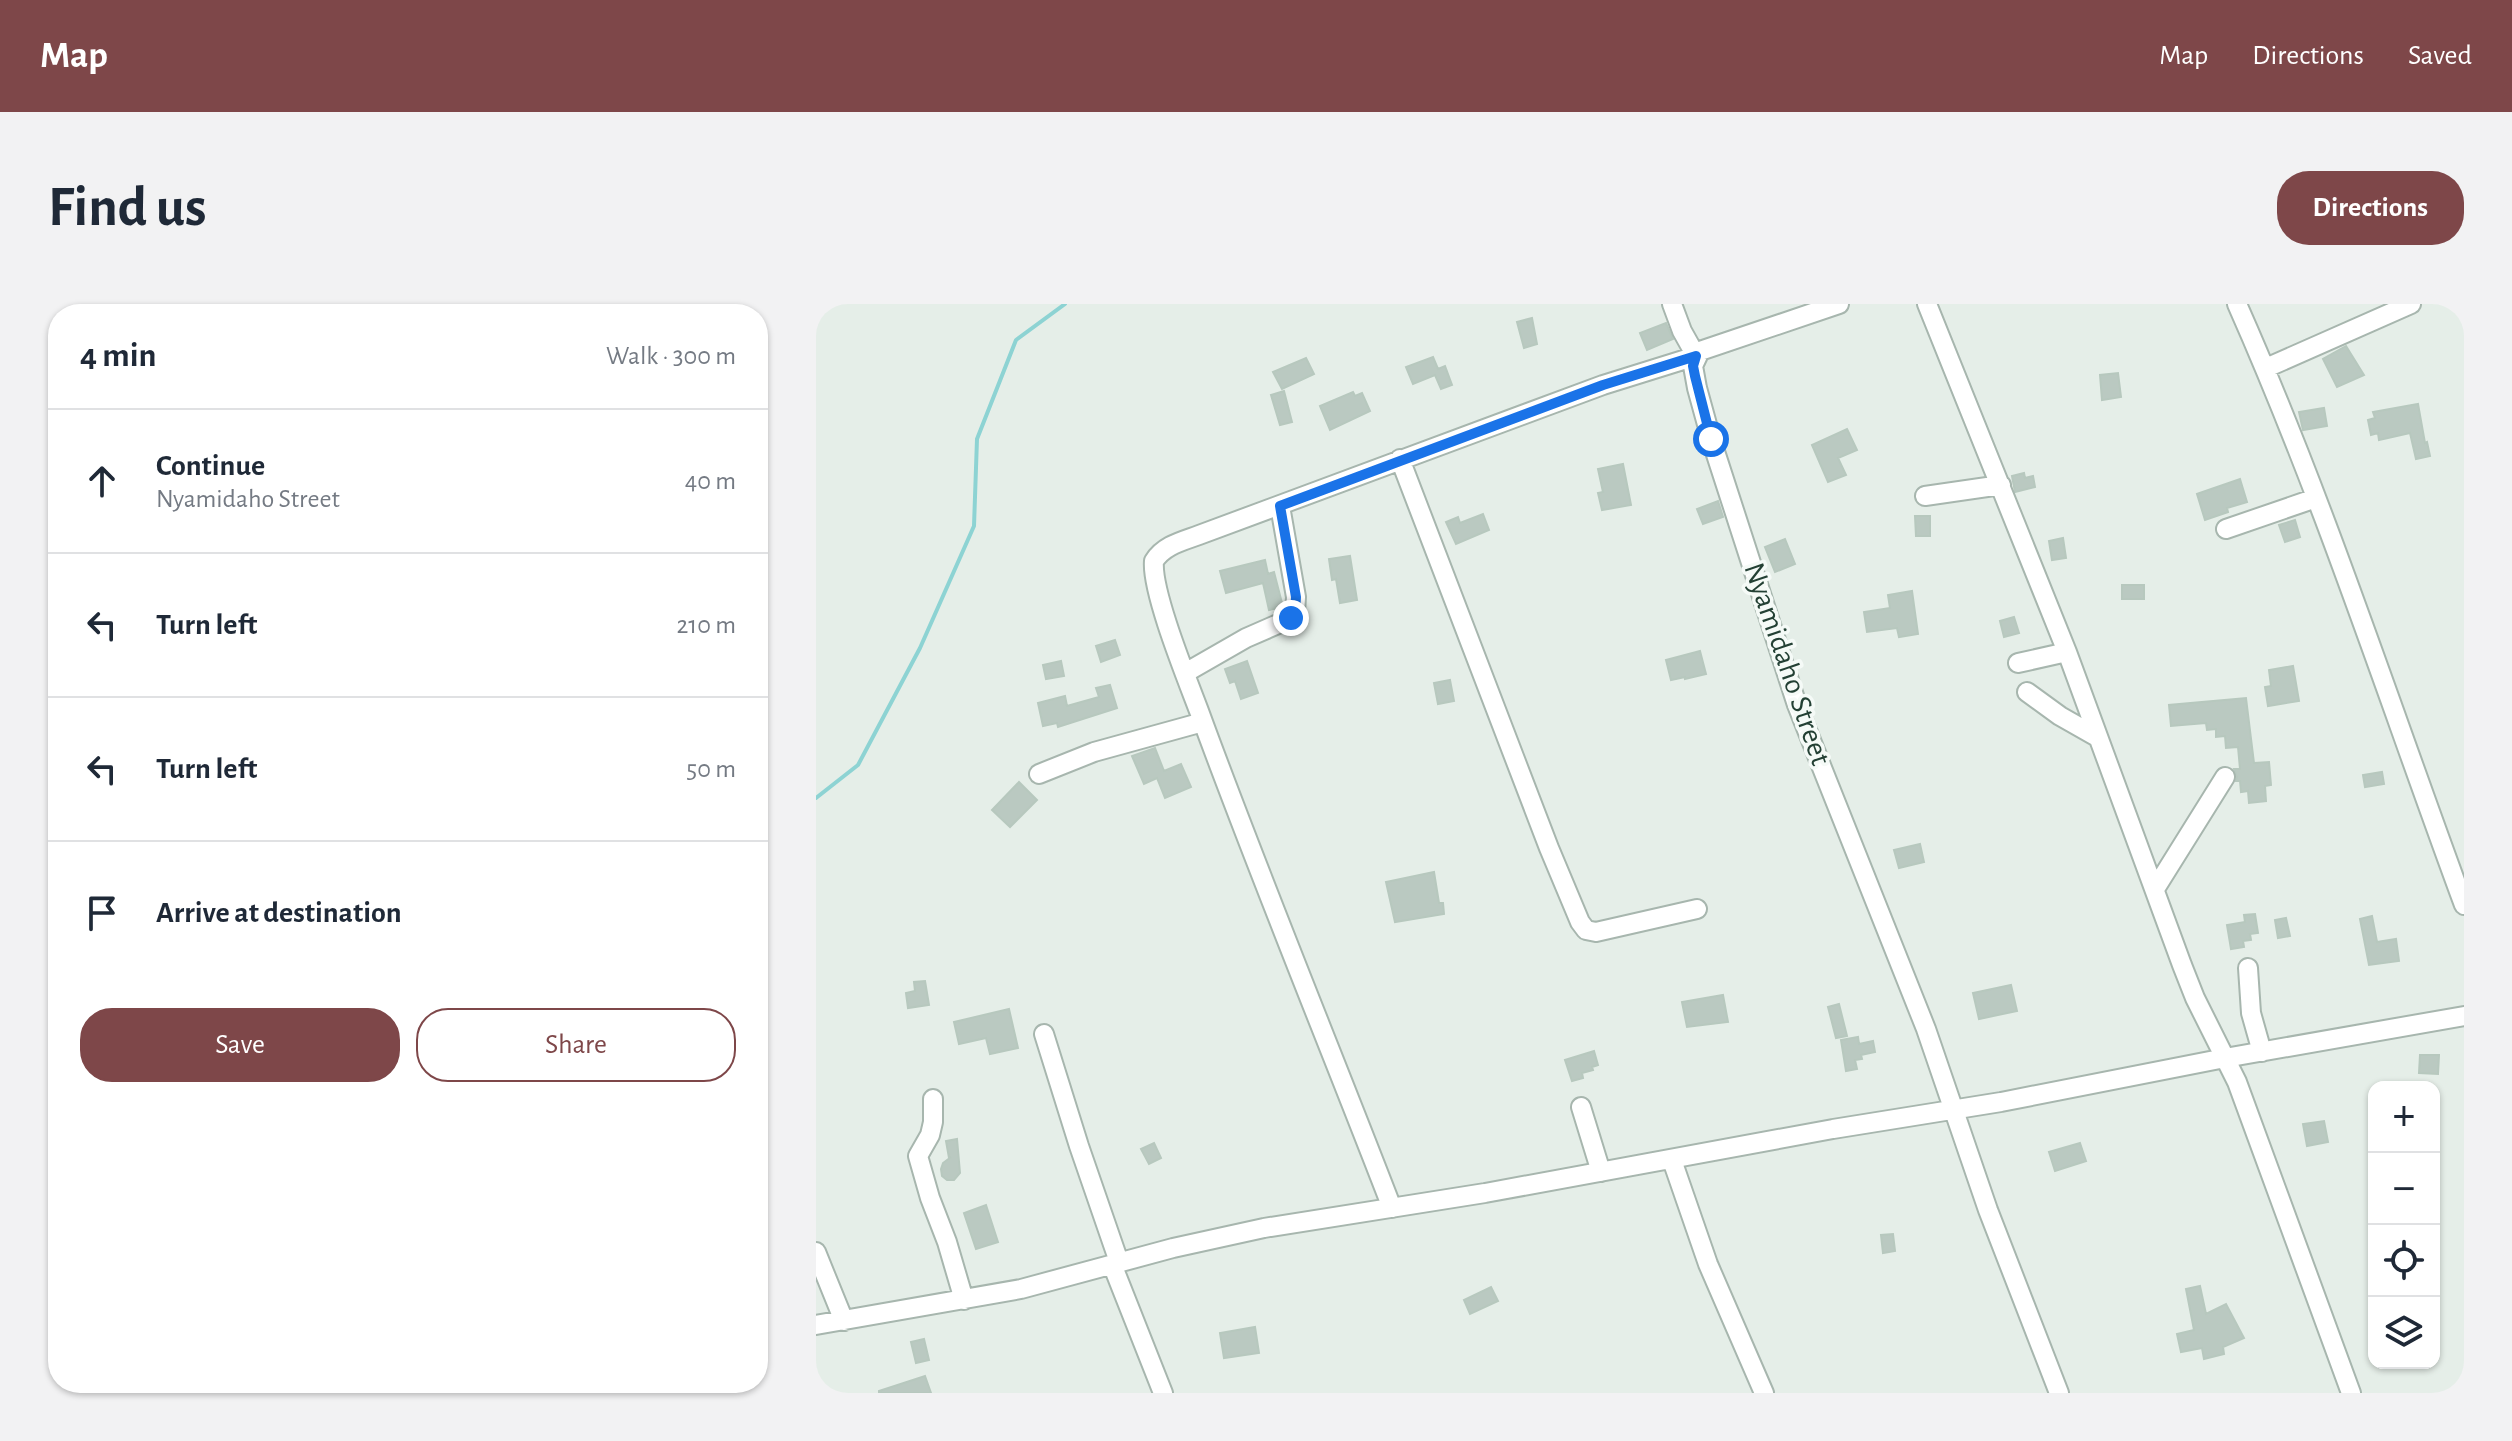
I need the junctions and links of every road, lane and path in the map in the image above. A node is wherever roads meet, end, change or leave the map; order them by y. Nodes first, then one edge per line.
1 (1672, 304) edge
2 (1839, 304) edge
3 (1927, 304) edge
4 (2237, 304) edge
5 (2411, 304) edge
6 (1696, 356) junction
7 (2266, 368) junction
8 (1400, 459) junction
9 (2001, 485) junction
10 (1925, 496) dead end
11 (2316, 498) junction
12 (1280, 506) junction
13 (2226, 529) dead end
14 (2067, 652) junction
15 (2018, 663) dead end
16 (1185, 673) junction
17 (2027, 692) dead end
18 (1203, 722) junction
19 (2097, 737) junction
20 (1039, 774) dead end
21 (2225, 777) dead end
22 (2155, 889) junction
23 (2464, 905) edge
24 (1697, 909) dead end
25 (2248, 968) dead end
26 (2464, 1016) edge
27 (1044, 1034) dead end
28 (2262, 1052) junction
29 (2225, 1058) junction
30 (933, 1099) dead end
31 (1581, 1107) dead end
32 (1953, 1110) junction
33 (1672, 1160) junction
34 (1601, 1172) junction
35 (1392, 1208) junction
36 (816, 1252) edge
37 (1116, 1263) junction
38 (964, 1300) junction
39 (844, 1321) junction
40 (816, 1325) edge
41 (1163, 1393) edge
42 (1764, 1393) edge
43 (2059, 1393) edge
44 (2351, 1393) edge

1 - 6 street
2 - 6 street
3 - 9 street
4 - 7 street
5 - 7 street
6 - 8 street
6 - 32 street, Nyamidaho Street
7 - 11 street
8 - 12 street
8 - 24 street
9 - 10 street
9 - 14 street
11 - 13 street
11 - 23 street
12 - 16 street
12 - 16 street
14 - 15 street
14 - 19 street
16 - 18 street
17 - 19 street
18 - 20 street
18 - 35 street
19 - 22 street
21 - 22 street
22 - 29 street
25 - 28 street
26 - 28 street
27 - 37 street
28 - 29 street
29 - 32 street
29 - 44 street
30 - 38 street
31 - 34 street
32 - 33 street
32 - 43 street, Nyamidaho Street
33 - 34 street
33 - 42 street
34 - 35 street
35 - 37 street
36 - 39 street
37 - 38 street
37 - 41 street
38 - 39 street
39 - 40 street

